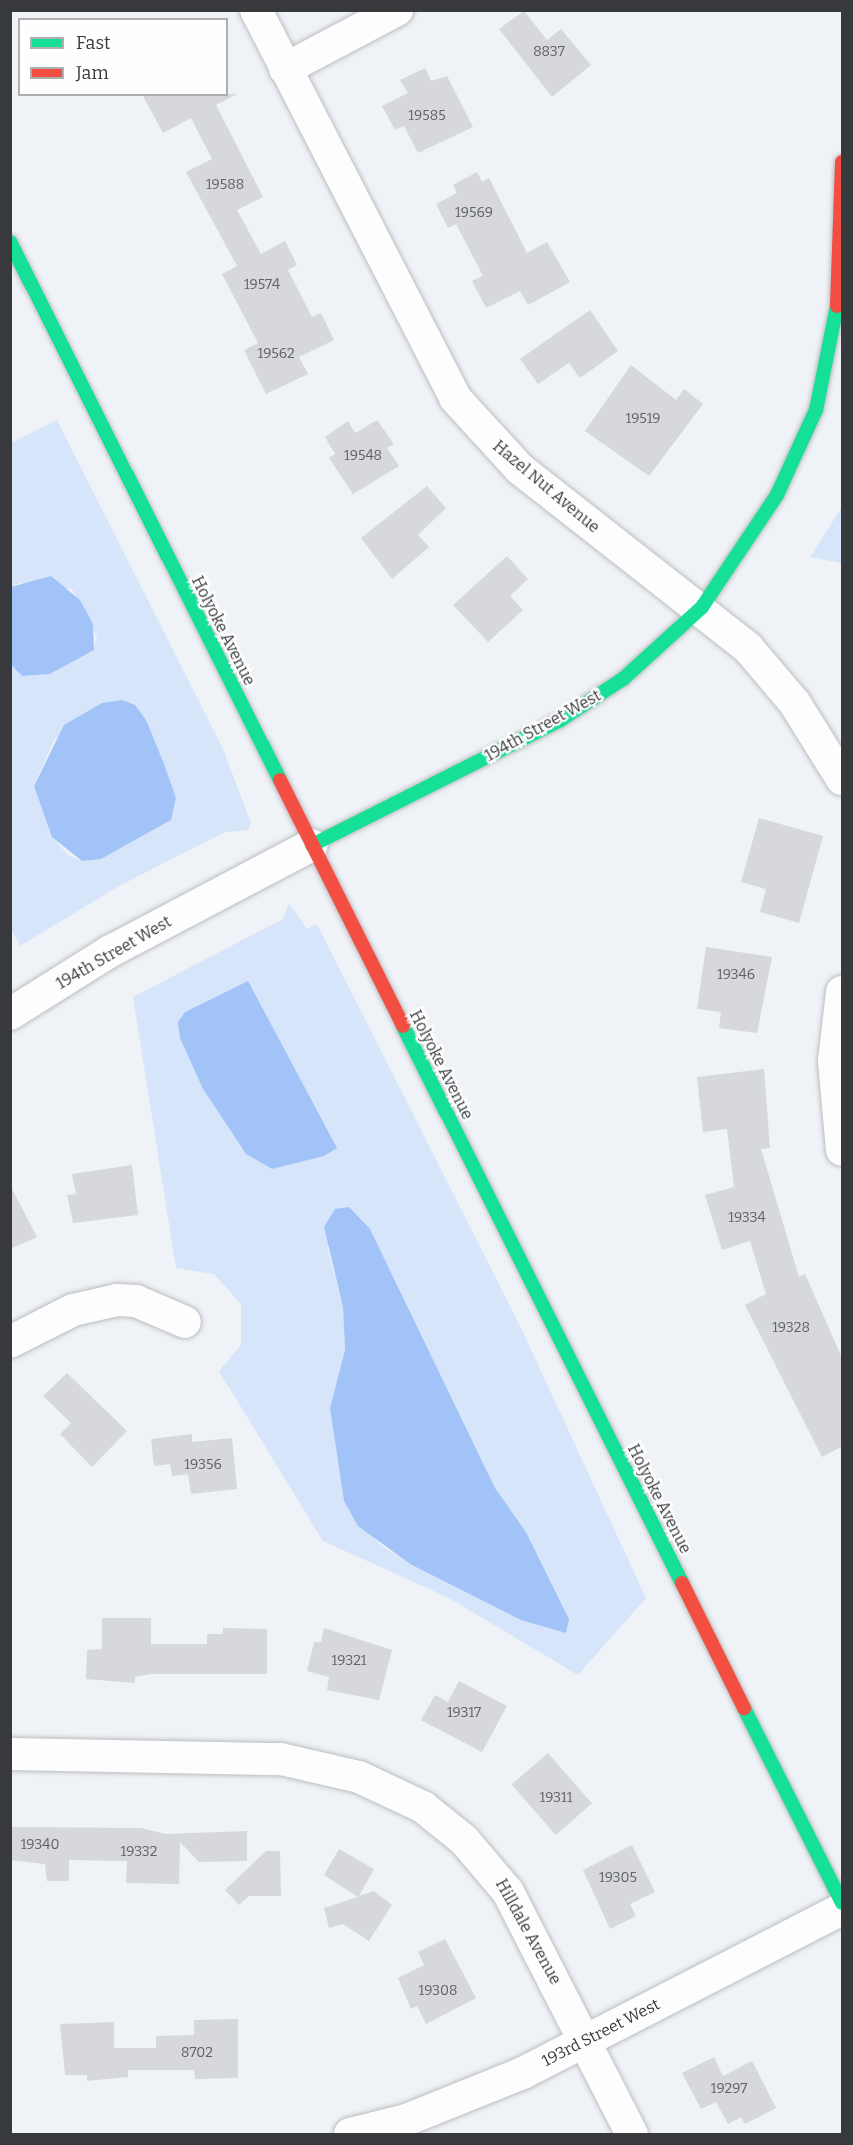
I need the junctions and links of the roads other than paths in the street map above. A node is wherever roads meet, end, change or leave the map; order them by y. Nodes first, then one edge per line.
1 (256, 10) edge
2 (397, 10) edge
3 (285, 69) junction
4 (843, 162) edge
5 (10, 242) edge
6 (702, 607) junction
7 (843, 779) edge
8 (312, 845) junction
9 (843, 992) edge
10 (10, 1014) edge
11 (843, 1150) edge
12 (185, 1322) dead end
13 (10, 1342) edge
14 (10, 1754) edge
15 (843, 1903) edge
16 (843, 1909) edge
17 (585, 2041) junction
18 (350, 2134) edge
19 (632, 2134) edge

1 - 3 street, Hazel Nut Avenue
2 - 3 street
3 - 6 street, Hazel Nut Avenue
4 - 6 street, 194th Street West
5 - 8 street, Holyoke Avenue
6 - 7 street, Hazel Nut Avenue
6 - 8 street, 194th Street West
8 - 10 street, 194th Street West
8 - 15 street, Holyoke Avenue
9 - 11 street
12 - 13 street
14 - 17 street, Hilldale Avenue
16 - 17 street, 193rd Street West
17 - 18 street, 193rd Street West
17 - 19 street, Hilldale Avenue

